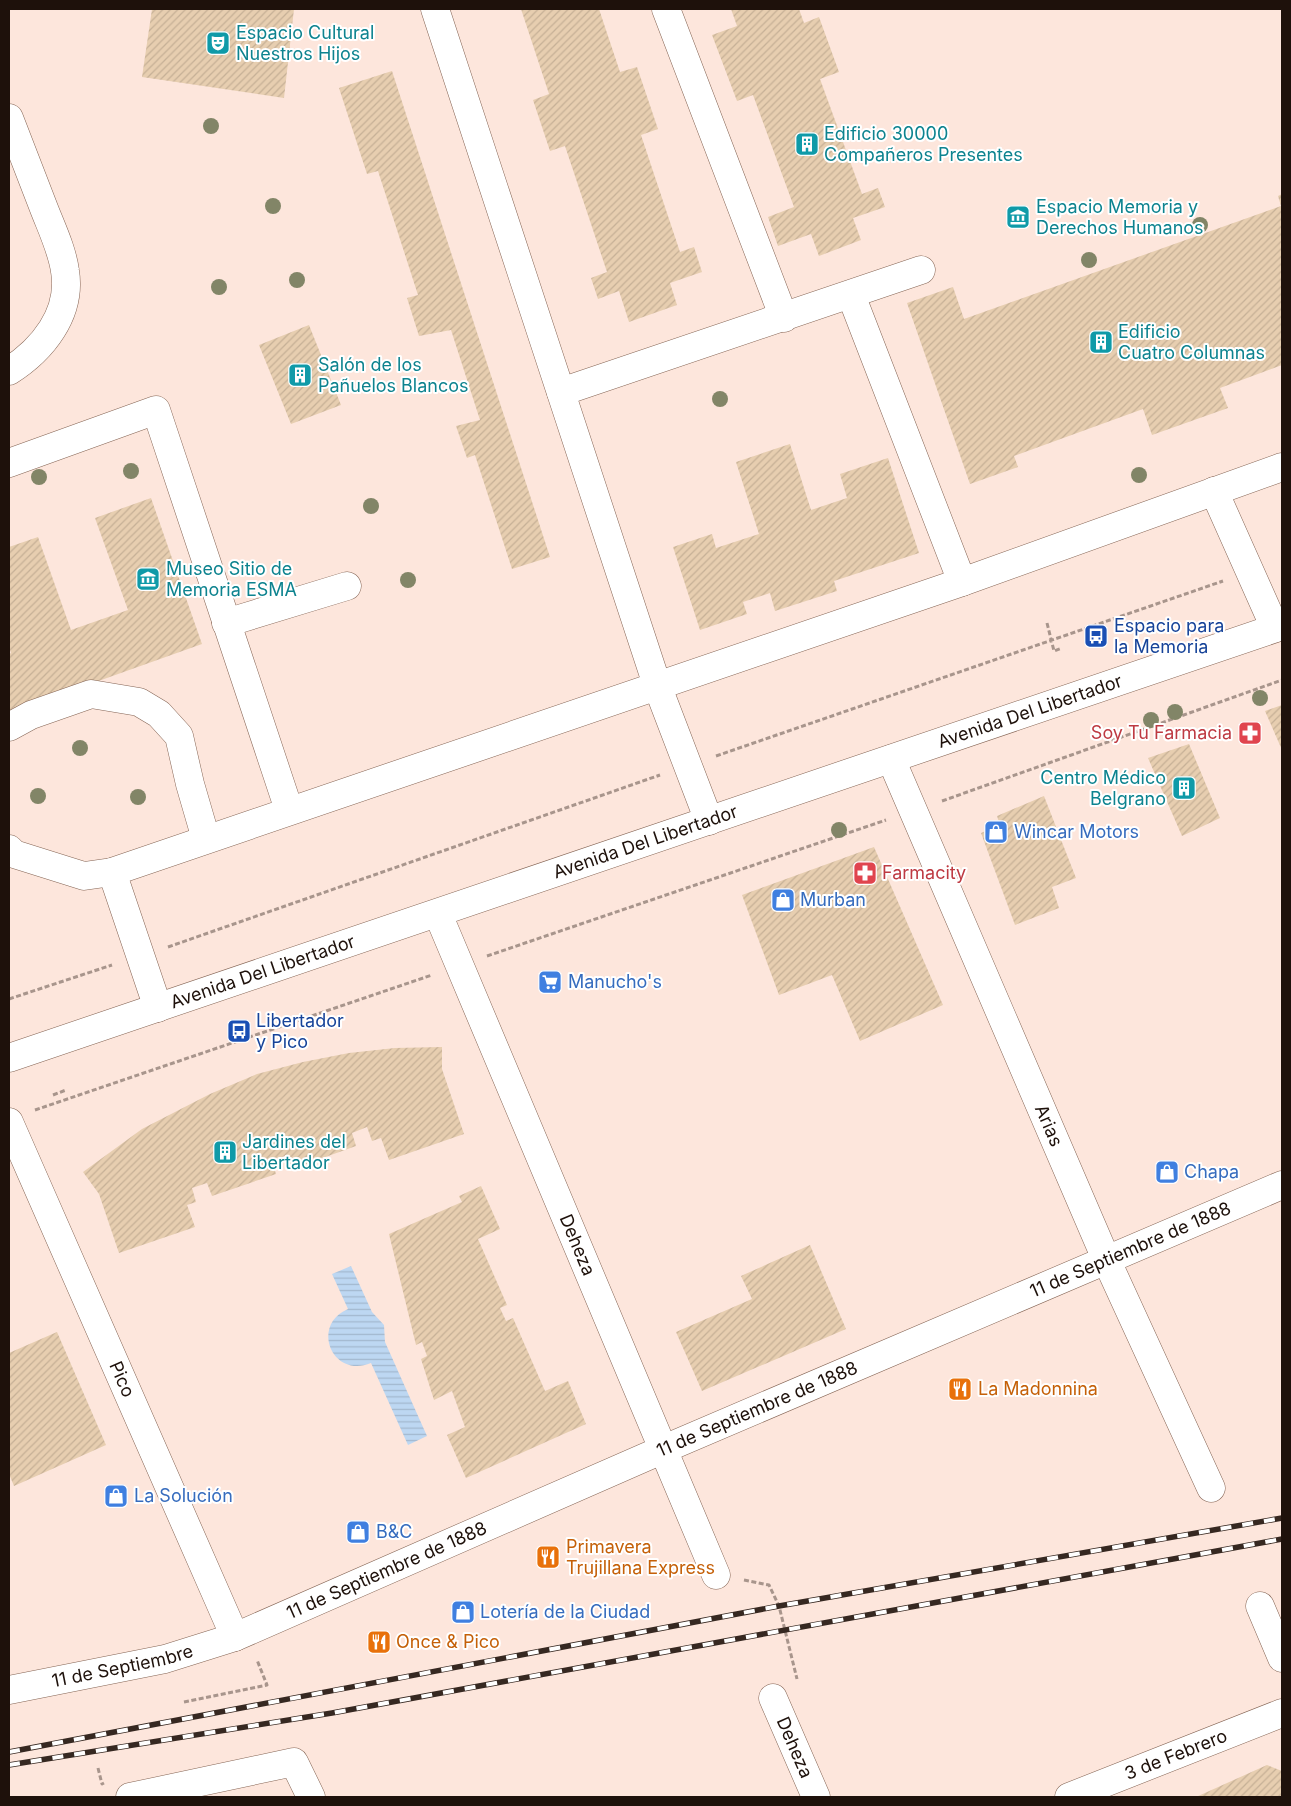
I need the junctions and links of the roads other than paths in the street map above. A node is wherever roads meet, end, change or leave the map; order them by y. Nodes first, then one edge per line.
1 (435, 9) edge
2 (666, 9) edge
3 (9, 118) edge
4 (921, 270) dead end
5 (850, 295) junction
6 (784, 318) junction
7 (9, 371) edge
8 (561, 392) junction
9 (9, 463) edge
10 (1282, 467) edge
11 (1214, 491) junction
12 (962, 582) junction
13 (347, 586) dead end
14 (226, 623) junction
15 (1279, 627) edge
16 (656, 685) junction
17 (9, 727) edge
18 (891, 759) junction
19 (289, 810) junction
20 (709, 821) junction
21 (206, 839) junction
22 (9, 849) edge
23 (112, 872) junction
24 (438, 914) junction
25 (158, 1008) junction
26 (9, 1058) edge
27 (21, 1117) edge
28 (1282, 1185) edge
29 (1106, 1259) junction
30 (664, 1449) junction
31 (1211, 1488) dead end
32 (716, 1575) road end
33 (1260, 1606) dead end
34 (236, 1637) junction
35 (1282, 1658) edge
36 (9, 1690) edge
37 (773, 1698) road end
38 (1282, 1713) edge
39 (130, 1797) edge
40 (311, 1797) edge
41 (816, 1797) edge
42 (1069, 1797) edge

1 - 8 street
2 - 6 street
3 - 7 street
4 - 5 street
5 - 6 street
5 - 12 street
6 - 8 street
8 - 16 street
9 - 14 street
10 - 11 street
11 - 12 street
11 - 15 street
12 - 16 street
13 - 14 street
14 - 19 street
15 - 18 street, Avenida Del Libertador
16 - 19 street
16 - 20 street
17 - 21 street
18 - 20 street, Avenida Del Libertador
18 - 29 street, Arias
19 - 21 street
20 - 24 street, Avenida Del Libertador
21 - 23 street
22 - 23 street
23 - 25 street
24 - 25 street, Avenida Del Libertador
24 - 30 street, Deheza
25 - 26 street, Avenida Del Libertador
27 - 34 street, Pico
28 - 29 street, 11 de Septiembre de 1888
29 - 30 street, 11 de Septiembre de 1888
29 - 31 street, Arias
30 - 32 street, Deheza
30 - 34 street, 11 de Septiembre de 1888
33 - 35 street
34 - 36 street, 11 de Septiembre
37 - 41 street, Deheza
38 - 42 street, 3 de Febrero
39 - 40 street

